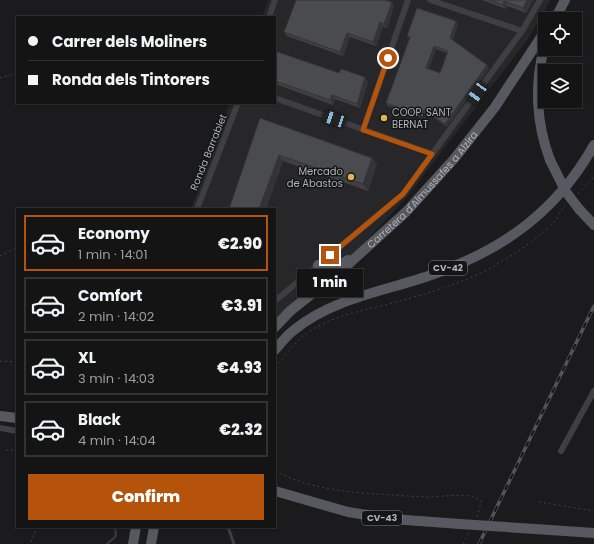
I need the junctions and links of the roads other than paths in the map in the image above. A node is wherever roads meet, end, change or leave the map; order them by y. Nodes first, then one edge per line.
1 (275, 0) edge
2 (408, 0) edge
3 (430, 0) edge
4 (540, 0) edge
5 (565, 0) edge
6 (558, 12) edge
7 (269, 16) edge
8 (522, 31) junction
9 (538, 42) edge
10 (542, 56) edge
11 (276, 98) edge
12 (238, 104) edge
13 (363, 130) junction
14 (594, 145) edge
15 (432, 154) junction
16 (197, 208) edge
17 (406, 212) junction
18 (594, 225) edge
19 (318, 266) junction
20 (276, 300) edge
21 (276, 326) edge
22 (276, 349) edge
23 (594, 391) edge
24 (0, 416) edge
25 (16, 418) edge
26 (0, 428) edge
27 (16, 430) edge
28 (561, 451) dead end
29 (276, 485) edge
30 (276, 491) edge
31 (306, 500) junction
32 (136, 528) edge
33 (154, 528) edge
34 (228, 528) edge
35 (594, 533) edge
36 (133, 544) edge
37 (151, 544) edge
38 (234, 544) edge

1 - 7 street
2 - 13 street
3 - 8 street
4 - 8 street
5 - 6 main road
8 - 15 street
9 - 17 main road, Carretera d'Almussafes a Alzira
10 - 18 main road, bridge
11 - 13 street
12 - 16 street, Ronda Barrablet
13 - 15 street
14 - 22 main road, CV-42
15 - 19 street
17 - 19 main road
17 - 21 main road, Carretera d'Almussafes a Alzira
19 - 20 street
23 - 28 street
24 - 25 main road
26 - 27 street
29 - 31 main road, CV-43
30 - 31 main road, CV-43
31 - 35 main road, CV-43, bridge
32 - 36 main road
33 - 37 main road
34 - 38 lane

